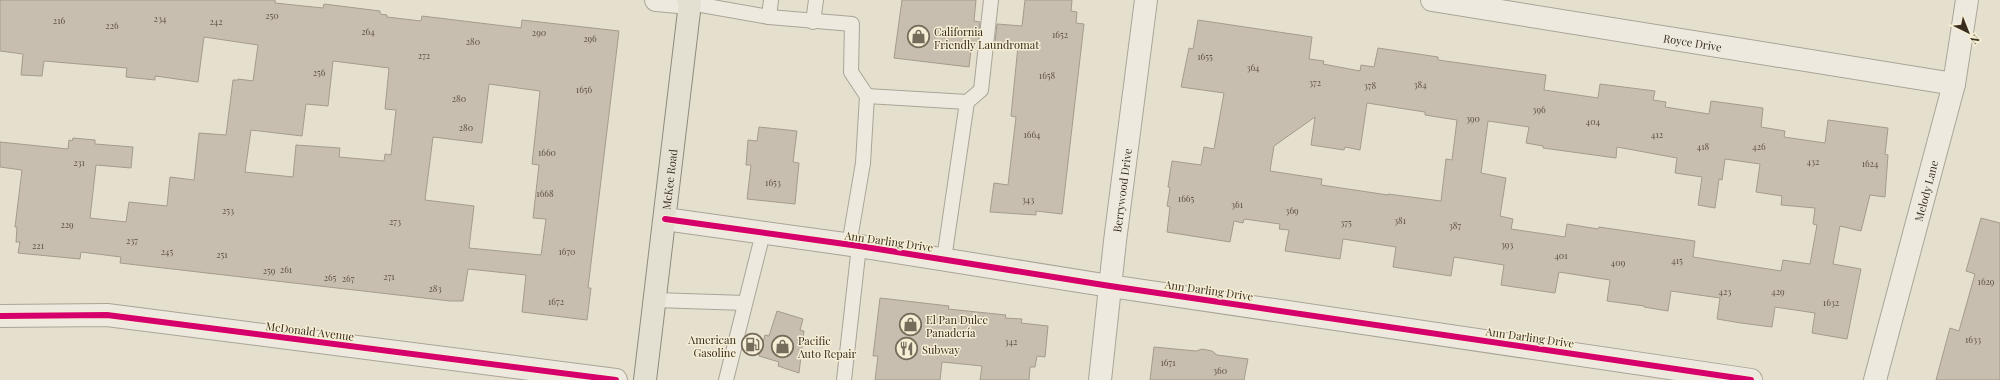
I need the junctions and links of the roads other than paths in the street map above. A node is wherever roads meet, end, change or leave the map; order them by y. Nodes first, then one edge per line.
1 (656, 0) edge
2 (771, 0) edge
3 (816, 0) edge
4 (991, 0) edge
5 (1146, 0) edge
6 (1432, 0) edge
7 (1966, 0) edge
8 (690, 1) edge
9 (769, 17) junction
10 (813, 22) junction
11 (1954, 84) junction
12 (867, 96) junction
13 (967, 102) junction
14 (664, 219) junction
15 (763, 233) junction
16 (854, 245) junction
17 (944, 259) junction
18 (1110, 286) junction
19 (655, 300) junction
20 (745, 303) junction
21 (0, 316) edge
22 (616, 380) edge
23 (645, 380) edge
24 (726, 380) edge
25 (844, 380) edge
26 (1100, 380) edge
27 (1751, 380) edge
28 (1876, 380) edge

1 - 8 street
2 - 9 lane
3 - 10 lane
4 - 13 lane
5 - 18 street, Berrywood Drive
6 - 11 street, Royce Drive
7 - 11 street, Melody Lane
8 - 9 lane
8 - 14 main road, McKee Road
9 - 10 lane
10 - 12 lane
11 - 28 street, Melody Lane
12 - 13 lane
12 - 16 lane
13 - 17 lane
14 - 15 street, Ann Darling Drive
14 - 19 main road, McKee Road
15 - 16 street, Ann Darling Drive
15 - 20 lane
16 - 17 street, Ann Darling Drive
16 - 25 lane
17 - 18 street, Ann Darling Drive
18 - 26 street, Berrywood Drive
18 - 27 street, Ann Darling Drive
19 - 20 lane
19 - 23 main road, McKee Road
20 - 24 lane
21 - 22 street, McDonald Avenue

